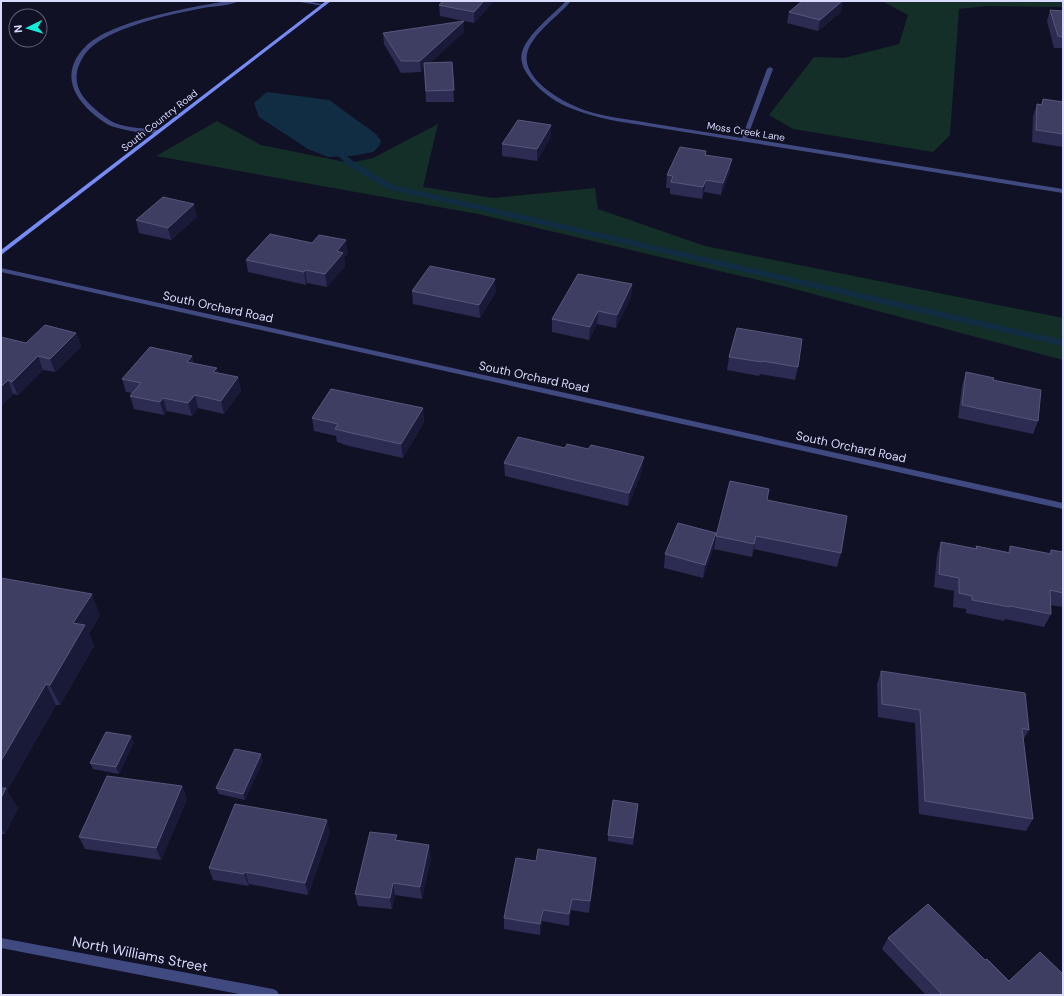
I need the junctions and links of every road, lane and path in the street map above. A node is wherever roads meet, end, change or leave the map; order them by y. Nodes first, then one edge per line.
1 (236, 1) edge
2 (296, 1) edge
3 (569, 1) edge
4 (326, 3) edge
5 (770, 69) dead end
6 (158, 132) junction
7 (744, 140) junction
8 (1063, 191) edge
9 (1, 253) edge
10 (1, 270) edge
11 (1063, 506) edge
12 (1, 943) edge
13 (273, 995) edge

1 - 6 street
2 - 4 street
3 - 7 street, Moss Creek Lane
4 - 6 main road, South Country Road
5 - 7 street
6 - 9 main road, South Country Road
7 - 8 street, Moss Creek Lane
10 - 11 street, South Orchard Road
12 - 13 street, North Williams Street

